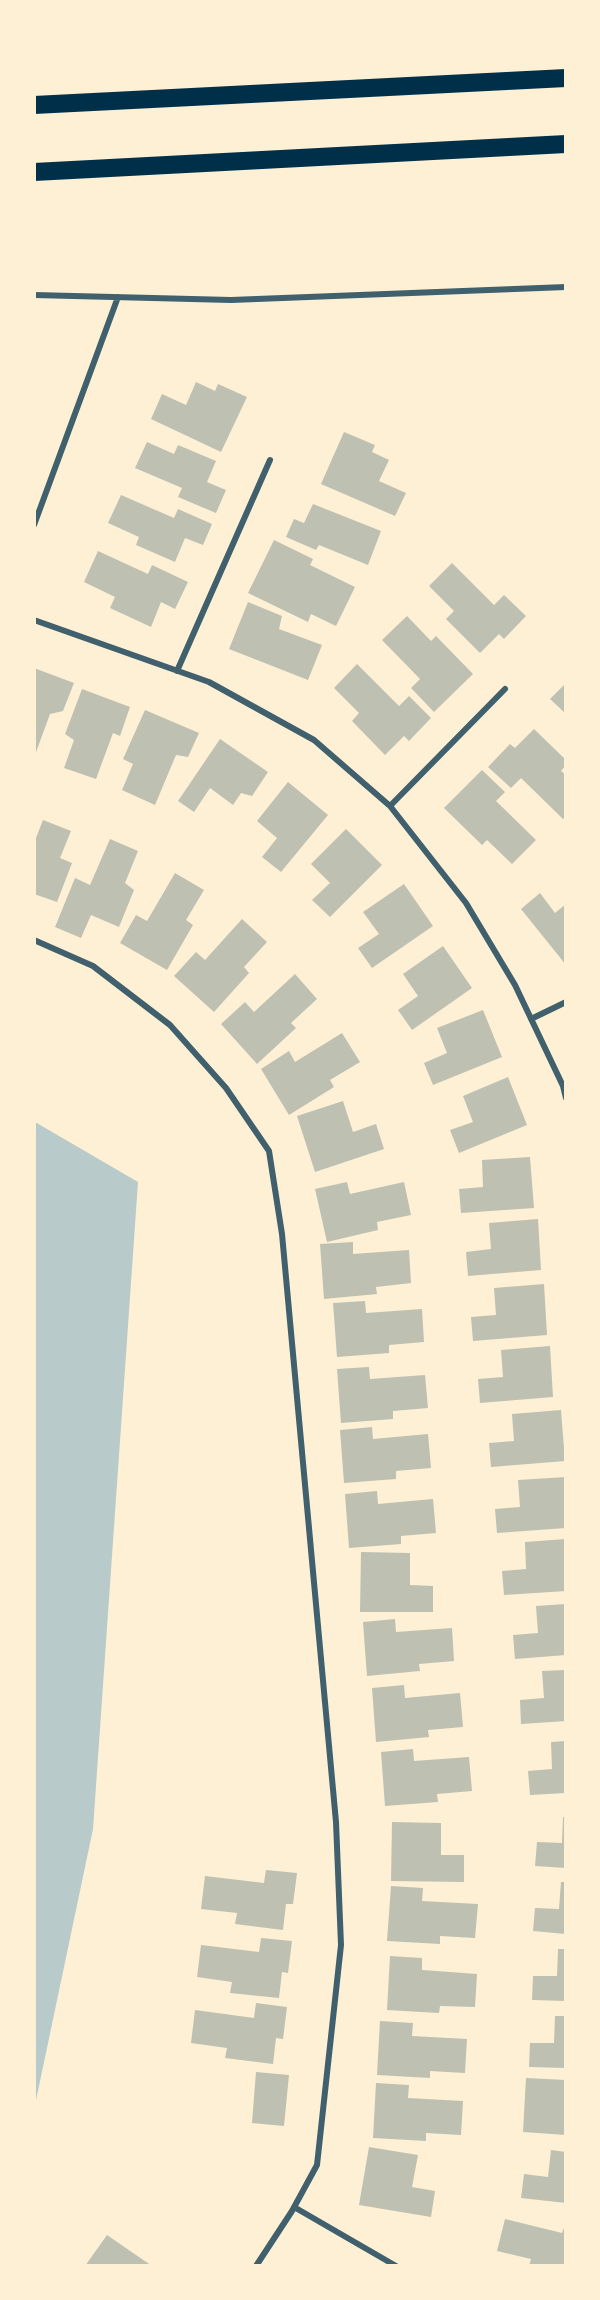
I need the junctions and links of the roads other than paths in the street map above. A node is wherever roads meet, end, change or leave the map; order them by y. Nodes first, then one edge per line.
1 (566, 78) edge
2 (34, 105) edge
3 (566, 144) edge
4 (34, 172) edge
5 (566, 288) edge
6 (34, 295) edge
7 (118, 297) junction
8 (270, 460) dead end
9 (34, 525) edge
10 (34, 620) edge
11 (177, 671) junction
12 (505, 688) dead end
13 (390, 806) junction
14 (34, 940) edge
15 (566, 1002) edge
16 (531, 1019) junction
17 (566, 1098) edge
18 (294, 2206) junction
19 (256, 2265) edge
20 (396, 2265) edge

1 - 2 highway
3 - 4 highway
5 - 7 street
6 - 7 street
7 - 9 street
8 - 11 street
10 - 11 street
11 - 13 street
12 - 13 street
13 - 16 street
14 - 18 street
15 - 16 street
16 - 17 street
18 - 19 street
18 - 20 street

